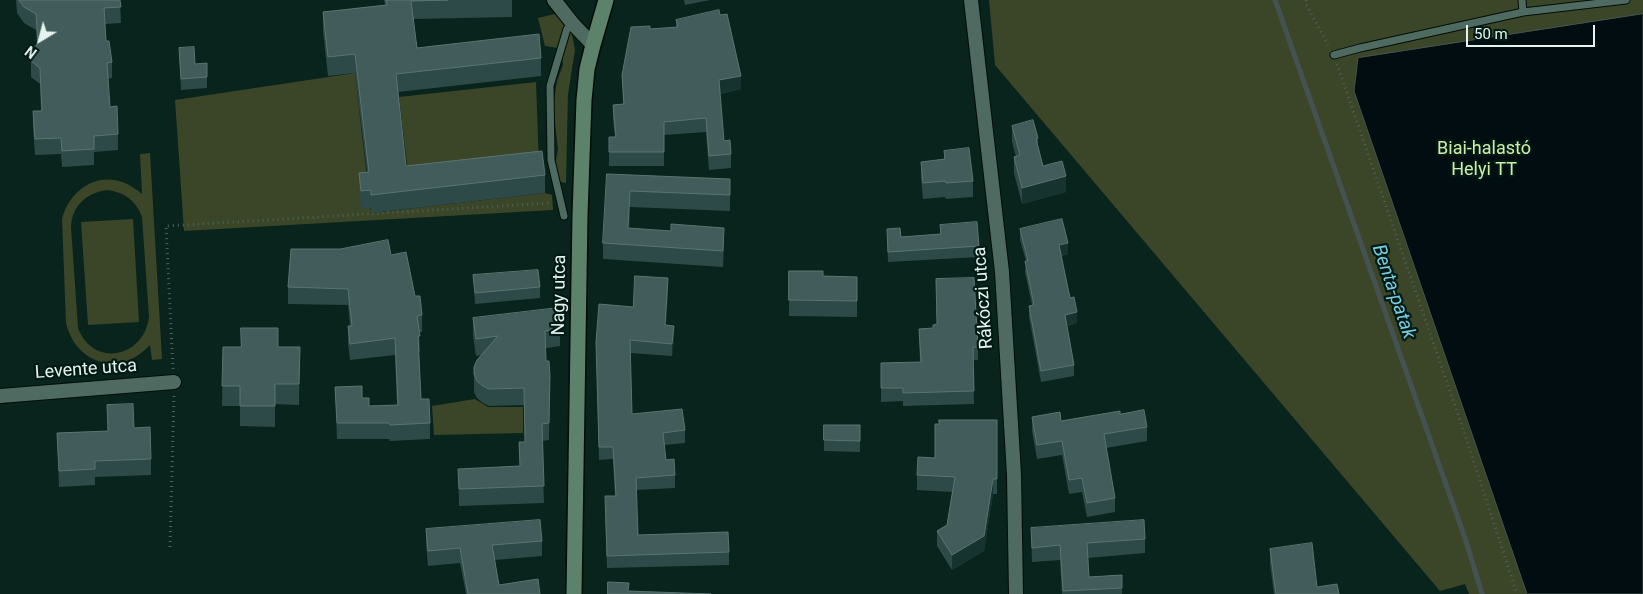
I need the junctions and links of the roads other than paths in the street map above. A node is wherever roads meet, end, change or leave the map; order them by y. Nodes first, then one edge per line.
1 (554, 0) edge
2 (606, 0) edge
3 (972, 0) edge
4 (1522, 0) edge
5 (1626, 0) edge
6 (1523, 12) junction
7 (573, 24) junction
8 (593, 44) junction
9 (1334, 55) road end
10 (564, 216) dead end
11 (174, 382) road end
12 (0, 396) edge
13 (574, 594) edge
14 (1016, 594) edge

1 - 7 street
2 - 8 main road, Nagy utca
3 - 14 street, Rákóczi utca
4 - 6 lane
5 - 6 lane
6 - 9 lane
7 - 8 street
7 - 10 lane
8 - 13 main road, Nagy utca
11 - 12 street, Levente utca

